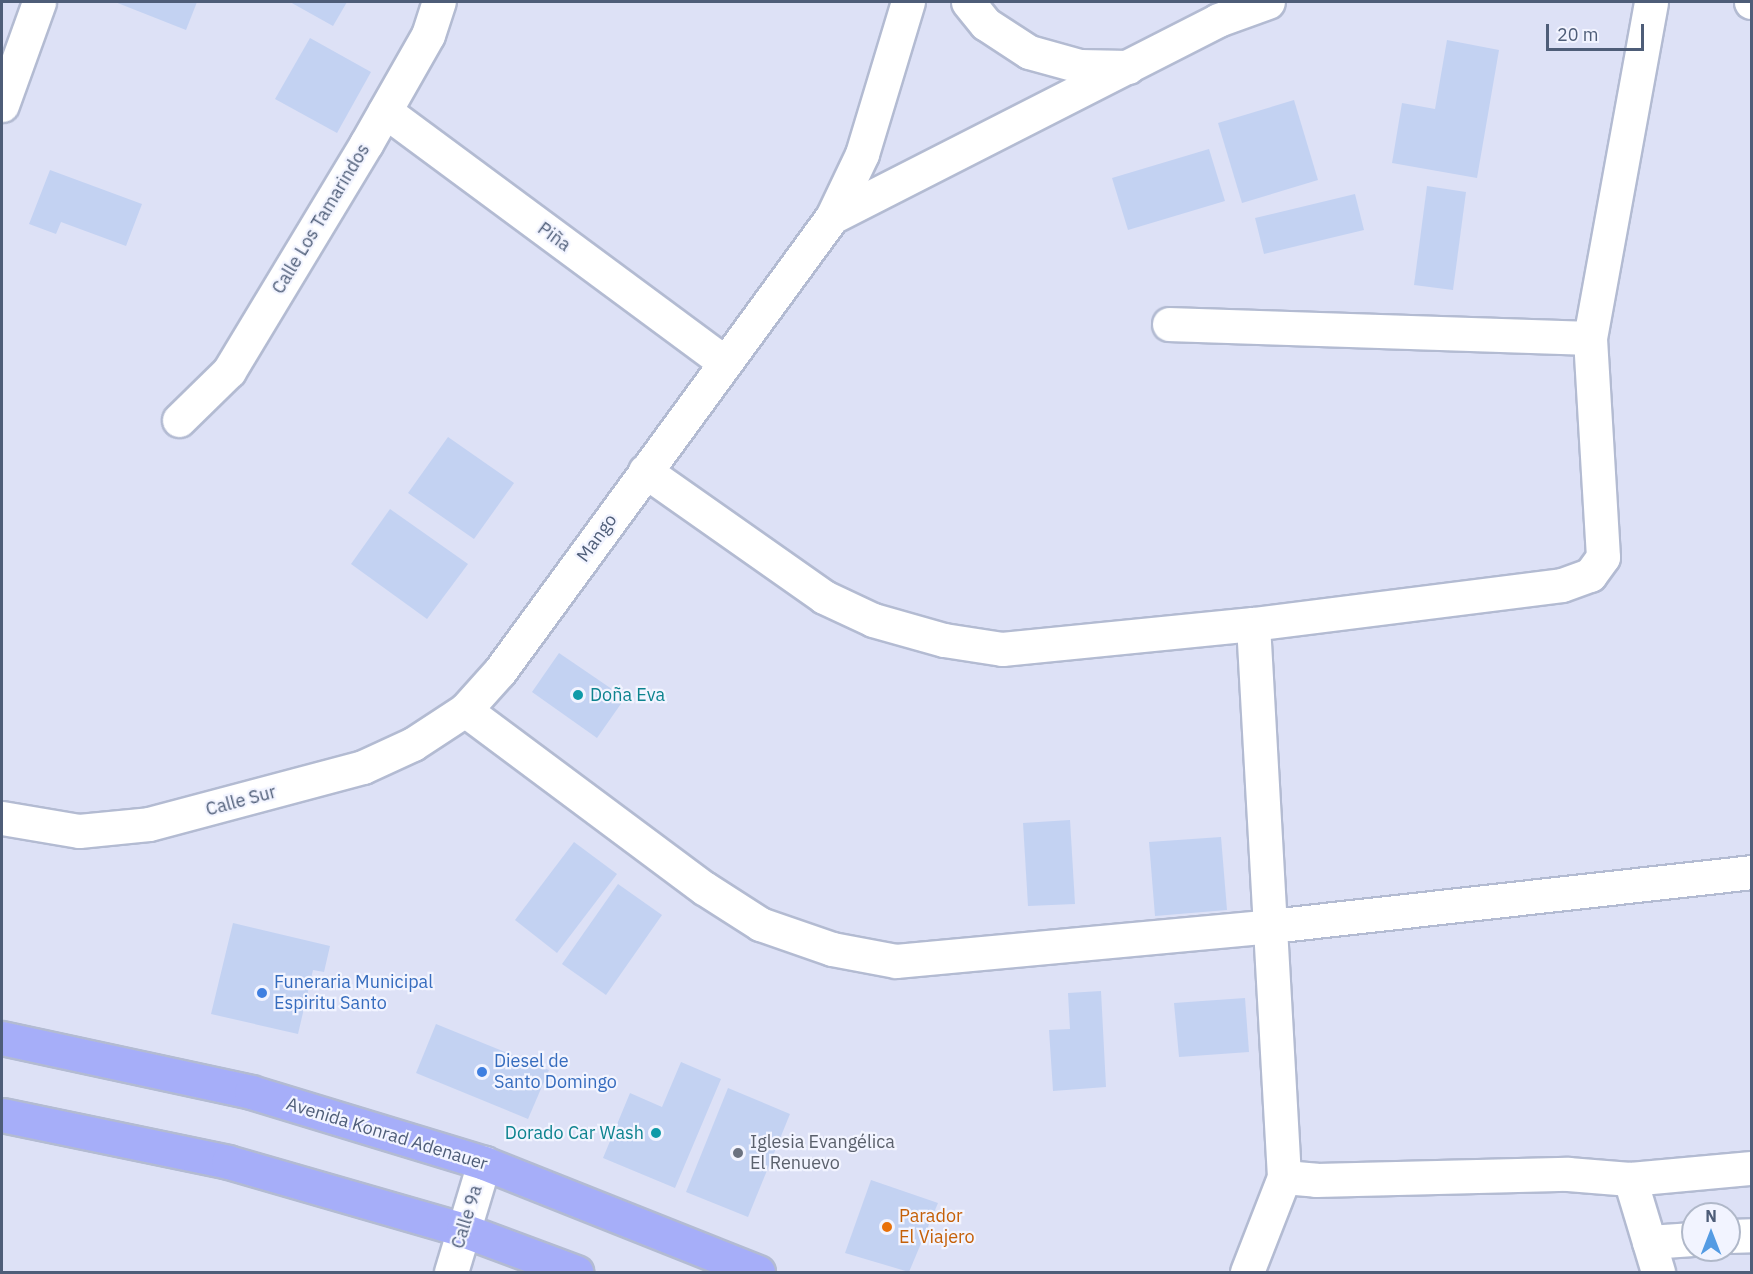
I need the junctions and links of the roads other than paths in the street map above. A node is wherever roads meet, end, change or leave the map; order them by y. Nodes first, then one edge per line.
1 (39, 2) edge
2 (439, 2) edge
3 (908, 2) edge
4 (968, 2) edge
5 (1268, 2) edge
6 (1651, 2) edge
7 (1223, 11) edge
8 (1131, 68) junction
9 (2, 105) edge
10 (385, 111) junction
11 (832, 217) junction
12 (1169, 324) dead end
13 (1590, 338) junction
14 (725, 363) junction
15 (179, 420) dead end
16 (645, 471) junction
17 (1253, 624) junction
18 (465, 710) junction
19 (2, 818) edge
20 (1752, 872) edge
21 (1271, 926) junction
22 (2, 1038) edge
23 (2, 1115) edge
24 (484, 1162) junction
25 (1752, 1168) edge
26 (1284, 1177) junction
27 (1630, 1179) junction
28 (463, 1230) junction
29 (1681, 1245) edge
30 (1654, 1257) edge
31 (451, 1272) edge
32 (576, 1272) edge
33 (758, 1272) edge
34 (1247, 1272) edge

1 - 9 street
2 - 10 street, Calle Los Tamarindos
3 - 11 street, Mango
4 - 8 street
5 - 7 street
6 - 13 street
7 - 8 street
8 - 11 street
10 - 14 street, Piña
10 - 15 street, Calle Los Tamarindos
11 - 14 street, Mango
12 - 13 street
13 - 17 street
14 - 16 street, Mango
16 - 17 street
16 - 18 street, Mango
17 - 21 street
18 - 19 street, Calle Sur
18 - 21 street
20 - 21 street
21 - 26 street
22 - 24 main road, Avenida Konrad Adenauer
23 - 28 main road
24 - 28 street, Calle 9a
24 - 33 main road, Avenida Konrad Adenauer
25 - 27 street
26 - 27 street
26 - 34 street
27 - 30 street
28 - 31 street, Calle 9a
28 - 32 main road
29 - 30 street

